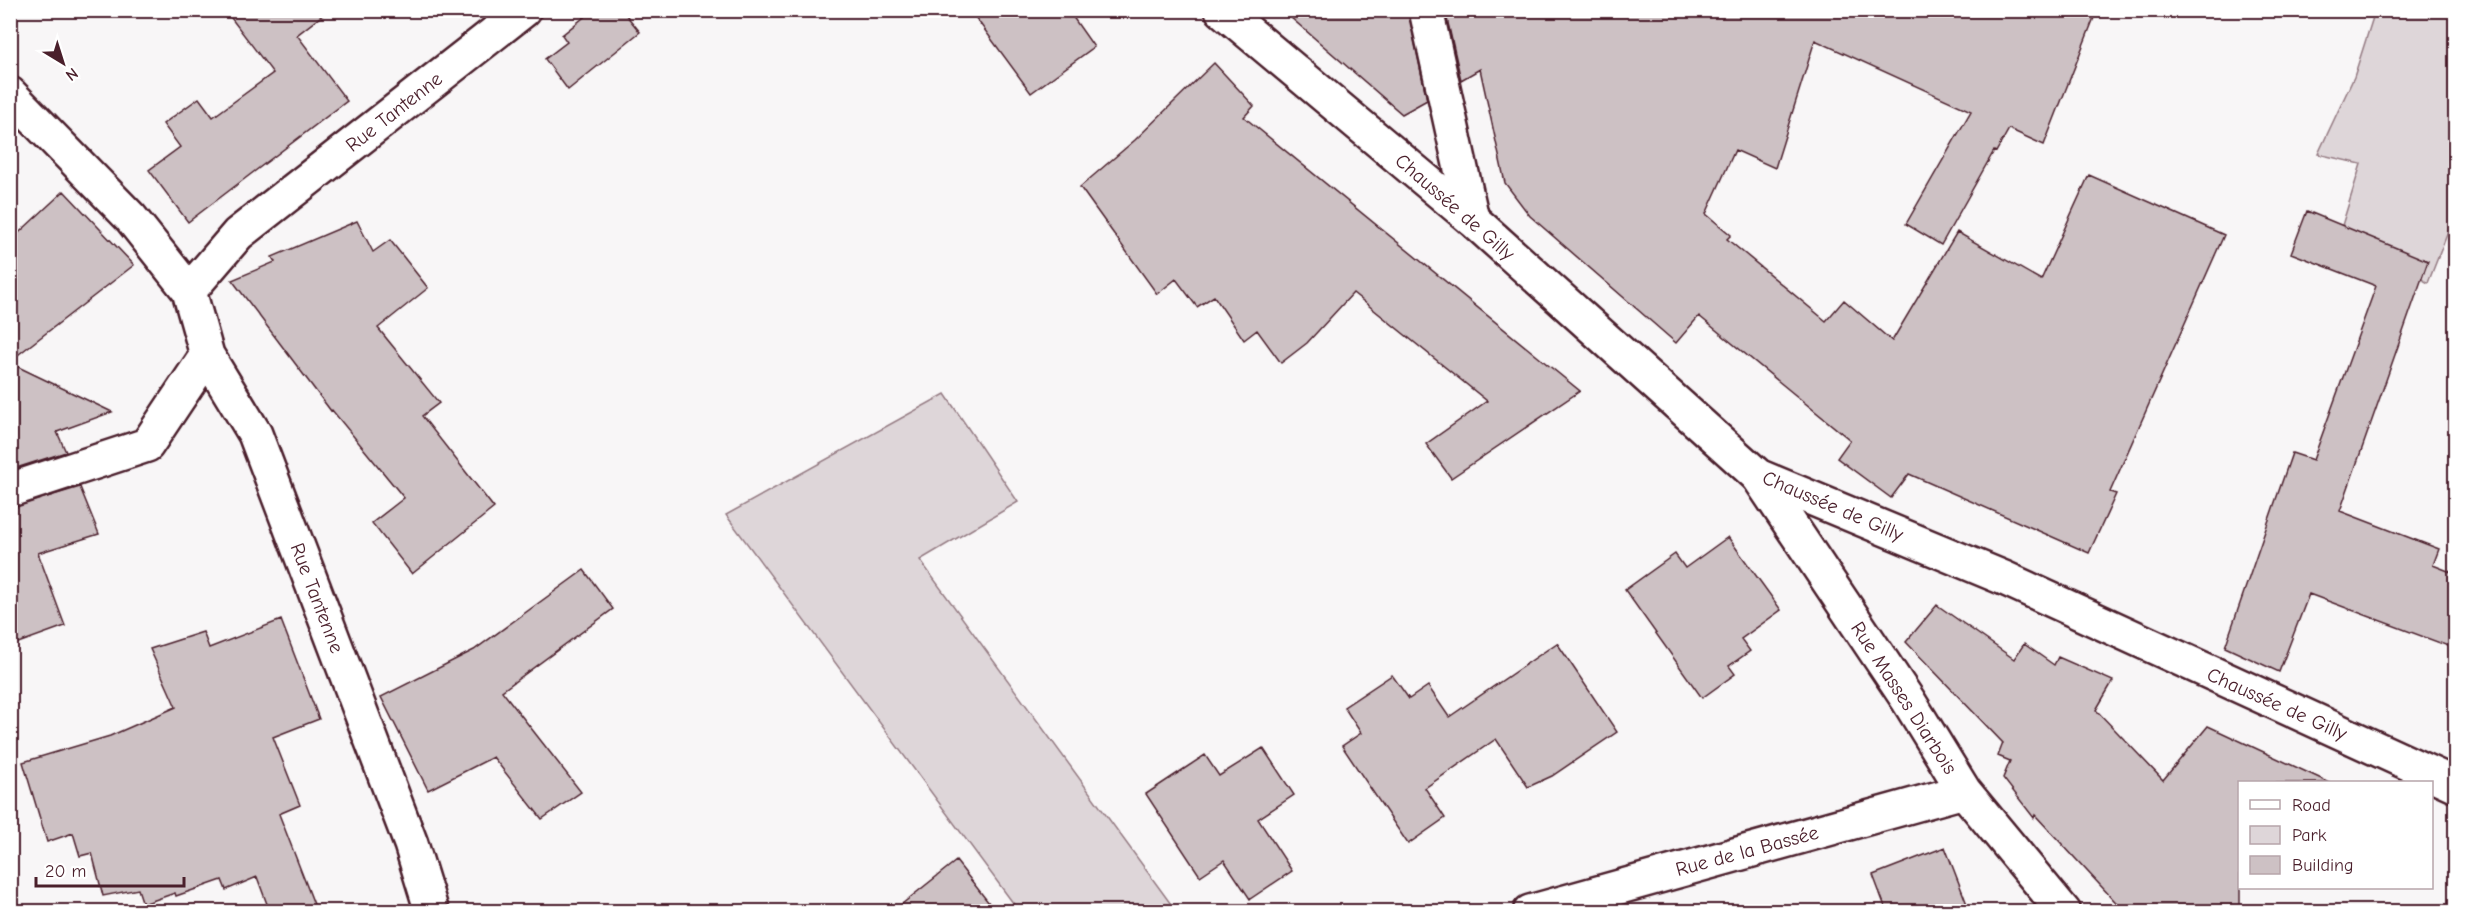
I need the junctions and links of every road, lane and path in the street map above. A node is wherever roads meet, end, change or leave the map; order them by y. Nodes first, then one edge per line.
1 (525, 10) edge
2 (1222, 10) edge
3 (1426, 10) edge
4 (10, 94) edge
5 (1472, 219) junction
6 (189, 291) junction
7 (207, 355) junction
8 (1758, 476) junction
9 (10, 490) edge
10 (2456, 785) edge
11 (1964, 791) junction
12 (432, 912) edge
13 (1530, 912) edge
14 (2064, 912) edge

1 - 6 street, Rue Tantenne
2 - 5 street, Chaussée de Gilly
3 - 5 street
4 - 6 street, Rue Tantenne
5 - 8 street, Chaussée de Gilly
6 - 7 street, Rue Tantenne
7 - 9 street
7 - 12 street, Rue Tantenne
8 - 10 street, Chaussée de Gilly
8 - 11 street, Rue Masses Diarbois
11 - 13 street, Rue de la Bassée
11 - 14 street, Rue Masses Diarbois

